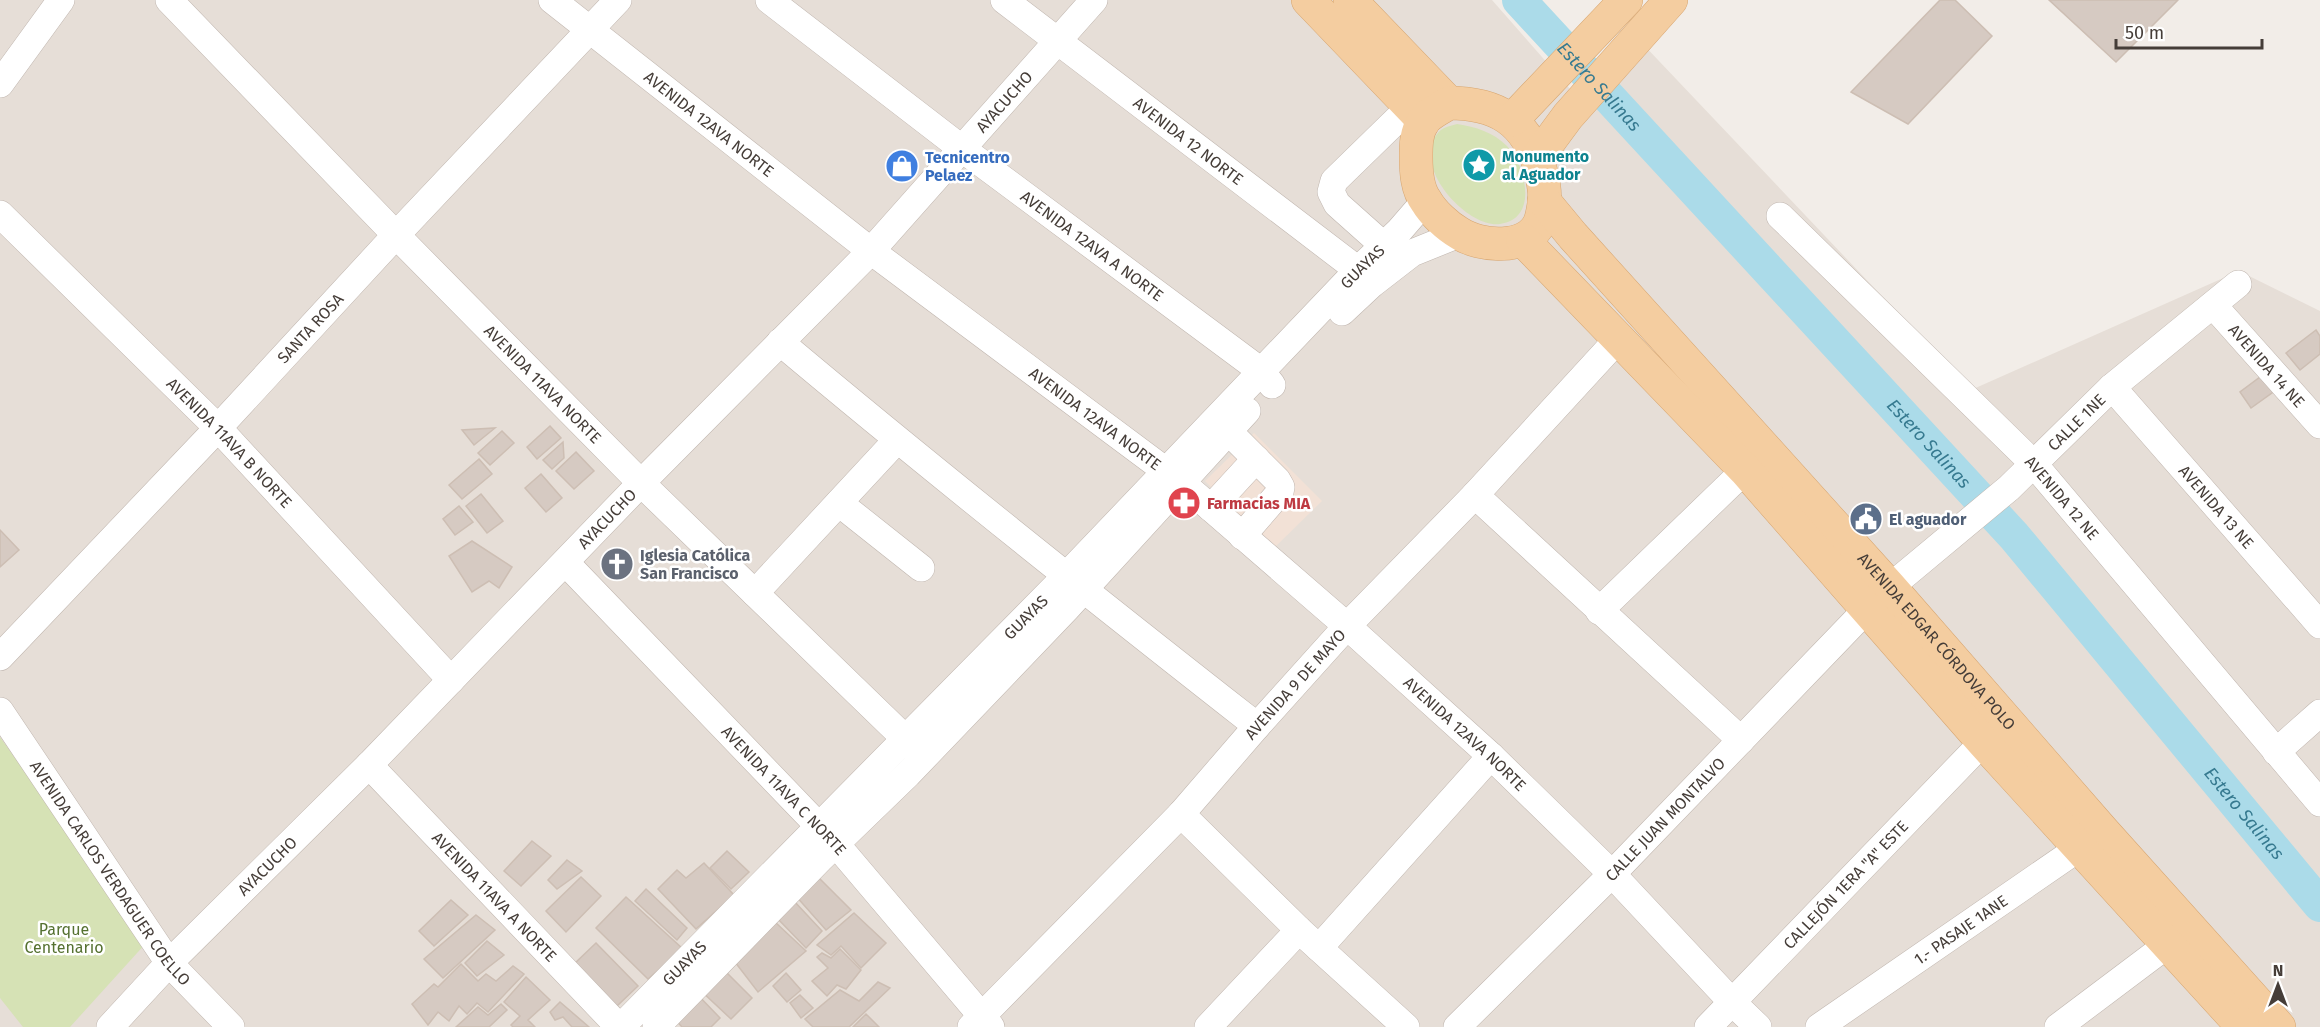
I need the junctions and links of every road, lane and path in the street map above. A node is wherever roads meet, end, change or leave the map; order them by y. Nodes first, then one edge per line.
1 (61, 0) edge
2 (169, 0) edge
3 (552, 0) edge
4 (618, 0) edge
5 (769, 0) edge
6 (1004, 0) edge
7 (1094, 0) edge
8 (1308, 0) edge
9 (1350, 0) edge
10 (1671, 0) edge
11 (1615, 4) edge
12 (590, 31) junction
13 (1639, 34) junction
14 (1056, 40) junction
15 (0, 84) edge
16 (1428, 110) junction
17 (1512, 120) junction
18 (961, 148) junction
19 (1537, 158) junction
20 (1425, 201) junction
21 (1544, 201) junction
22 (0, 214) edge
23 (1780, 216) dead end
24 (1459, 234) junction
25 (396, 235) junction
26 (1523, 240) junction
27 (1383, 245) junction
28 (871, 251) junction
29 (1365, 277) junction
30 (2238, 284) dead end
31 (2213, 305) junction
32 (1619, 338) junction
33 (780, 342) junction
34 (1266, 378) junction
35 (2112, 387) junction
36 (2319, 422) edge
37 (218, 428) junction
38 (1228, 431) junction
39 (897, 440) junction
40 (1256, 459) junction
41 (2033, 463) junction
42 (1745, 470) junction
43 (1173, 477) junction
44 (641, 483) junction
45 (1475, 495) junction
46 (839, 503) junction
47 (1211, 508) junction
48 (1242, 536) junction
49 (566, 563) junction
50 (921, 568) dead end
51 (1074, 583) junction
52 (755, 593) junction
53 (1879, 598) junction
54 (1599, 611) junction
55 (2320, 625) edge
56 (1347, 626) junction
57 (0, 657) edge
58 (451, 680) junction
59 (0, 711) edge
60 (2320, 713) edge
61 (1257, 726) junction
62 (904, 739) junction
63 (1741, 740) junction
64 (1983, 742) junction
65 (2276, 752) junction
66 (1491, 756) junction
67 (925, 757) junction
68 (369, 765) junction
69 (2320, 803) edge
70 (1181, 814) junction
71 (827, 836) junction
72 (2091, 840) junction
73 (1612, 874) junction
74 (1299, 930) junction
75 (2167, 945) junction
76 (1319, 948) junction
77 (169, 963) junction
78 (1732, 1002) junction
79 (981, 1024) edge
80 (110, 1027) edge
81 (231, 1027) edge
82 (620, 1027) edge
83 (656, 1027) edge
84 (1208, 1027) edge
85 (1406, 1027) edge
86 (1457, 1027) edge
87 (1708, 1027) edge
88 (1758, 1027) edge
89 (1819, 1027) edge
90 (2058, 1027) edge
91 (2243, 1027) edge
92 (2279, 1027) edge

1 - 15 street
2 - 25 street, AVENIDA 11AVA NORTE
3 - 12 street, AVENIDA 12AVA NORTE
4 - 12 street, SANTA ROSA
5 - 18 street, AVENIDA 12AVA A NORTE
6 - 14 street, AVENIDA 12 NORTE
7 - 14 street, AYACUCHO
8 - 16 main road
9 - 16 main road
10 - 13 main road
11 - 13 street
11 - 17 main road
12 - 25 street, SANTA ROSA
12 - 28 street, AVENIDA 12AVA NORTE
13 - 19 main road
14 - 18 street, AYACUCHO
14 - 29 street, AVENIDA 12 NORTE
16 - 17 main road
16 - 20 main road
16 - 27 street
17 - 19 main road
18 - 28 street, AYACUCHO
18 - 34 street, AVENIDA 12AVA A NORTE
19 - 21 main road
20 - 24 main road
20 - 27 street, GUAYAS
21 - 26 main road
21 - 53 main road, AVENIDA EDGAR CÓRDOVA POLO
22 - 37 street, AVENIDA 11AVA B NORTE
23 - 41 street, AVENIDA 12 NE
24 - 26 main road
24 - 29 street, GUAYAS
25 - 37 street, SANTA ROSA
25 - 44 street, AVENIDA 11AVA NORTE
26 - 32 main road, AVENIDA EDGAR CÓRDOVA POLO
27 - 29 street, GUAYAS
28 - 33 street, AYACUCHO
28 - 43 street, AVENIDA 12AVA NORTE
29 - 34 street, GUAYAS
30 - 31 street, CALLE 1NE
31 - 35 street, CALLE 1NE
31 - 36 street, AVENIDA 14 NE
32 - 42 main road, AVENIDA EDGAR CÓRDOVA POLO
32 - 45 street, AVENIDA 9 DE MAYO
33 - 39 street
33 - 44 street, AYACUCHO
34 - 38 street, GUAYAS
34 - 43 street, GUAYAS
35 - 41 street, CALLE 1NE
35 - 55 street, AVENIDA 13 NE
37 - 57 street, SANTA ROSA
37 - 58 street, AVENIDA 11AVA B NORTE
38 - 40 street
38 - 43 street, GUAYAS
39 - 46 street
39 - 51 street
40 - 47 street
40 - 48 street
41 - 53 street, CALLE 1NE
41 - 65 street, AVENIDA 12 NE
42 - 53 main road, AVENIDA EDGAR CÓRDOVA POLO
42 - 54 street
43 - 47 street, AVENIDA 12AVA NORTE
43 - 51 street, GUAYAS
44 - 49 street, AYACUCHO
44 - 52 street, AVENIDA 11AVA NORTE
45 - 54 street
45 - 56 street, AVENIDA 9 DE MAYO
46 - 50 street
46 - 52 street
47 - 48 street, AVENIDA 12AVA NORTE
48 - 56 street, AVENIDA 12AVA NORTE
49 - 58 street, AYACUCHO
49 - 71 street, AVENIDA 11AVA C NORTE
51 - 61 street
51 - 62 street, GUAYAS
51 - 67 street, GUAYAS
52 - 62 street, AVENIDA 11AVA NORTE
53 - 63 street, CALLE JUAN MONTALVO
53 - 64 main road, AVENIDA EDGAR CÓRDOVA POLO
53 - 72 main road, AVENIDA EDGAR CÓRDOVA POLO
54 - 63 street
56 - 61 street, AVENIDA 9 DE MAYO
56 - 66 street, AVENIDA 12AVA NORTE
58 - 68 street, AYACUCHO
59 - 77 street, AVENIDA CARLOS VERDAGUER COELLO
60 - 65 street
61 - 70 street, AVENIDA 9 DE MAYO
62 - 67 street, AVENIDA 11AVA NORTE
62 - 71 street, GUAYAS
63 - 73 street, CALLE JUAN MONTALVO
64 - 72 main road, AVENIDA EDGAR CÓRDOVA POLO
64 - 78 street, CALLEJÓN 1ERA "A" ESTE
65 - 69 street, AVENIDA 12 NE
66 - 73 street, AVENIDA 12AVA NORTE
66 - 76 street
67 - 71 street, GUAYAS
68 - 77 street, AYACUCHO
68 - 82 street, AVENIDA 11AVA A NORTE
70 - 74 street
70 - 79 street, AVENIDA 9 DE MAYO
71 - 79 street, AVENIDA 11AVA C NORTE
71 - 82 street, GUAYAS
71 - 83 street, GUAYAS
72 - 75 main road, AVENIDA EDGAR CÓRDOVA POLO
72 - 89 street, 1.- PASAJE 1ANE
72 - 92 main road, AVENIDA EDGAR CÓRDOVA POLO
73 - 78 street, AVENIDA 12AVA NORTE
73 - 86 street, CALLE JUAN MONTALVO
74 - 76 street
74 - 84 street
75 - 90 street
75 - 91 main road, AVENIDA EDGAR CÓRDOVA POLO
76 - 85 street
77 - 80 street, AYACUCHO
77 - 81 street, AVENIDA CARLOS VERDAGUER COELLO
78 - 87 street, CALLEJÓN 1ERA "A" ESTE
78 - 88 street, AVENIDA 12AVA NORTE

